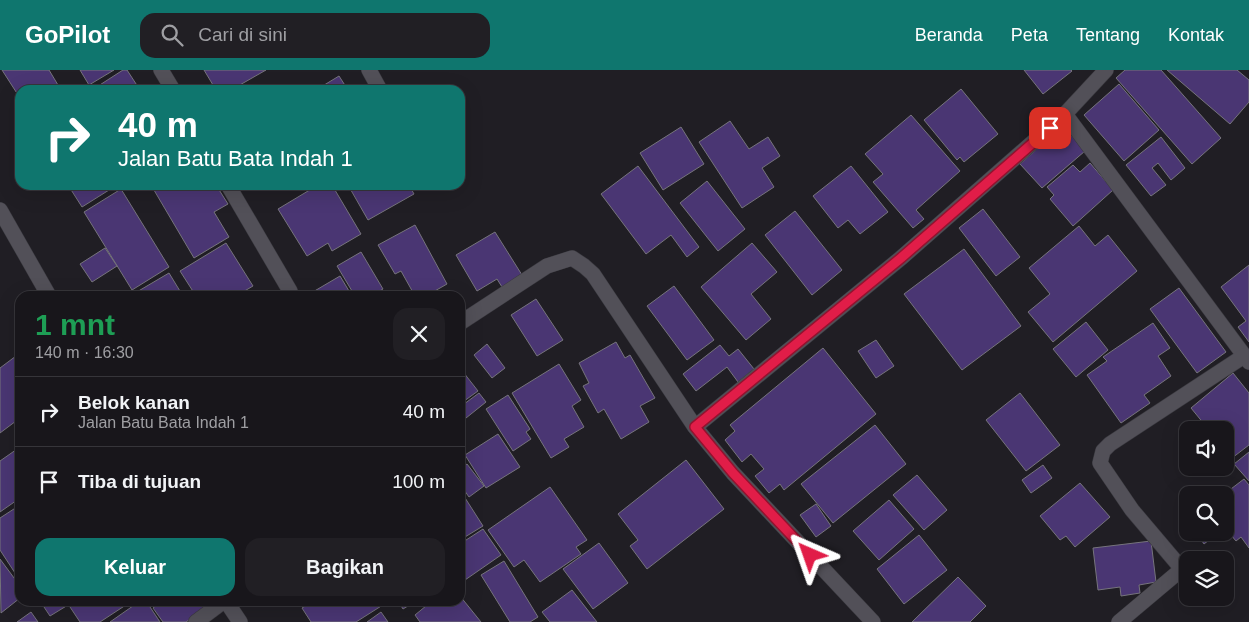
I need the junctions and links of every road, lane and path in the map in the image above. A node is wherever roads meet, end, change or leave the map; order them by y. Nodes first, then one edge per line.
1 (161, 70) edge
2 (368, 70) edge
3 (1106, 70) edge
4 (169, 85) edge
5 (377, 85) edge
6 (1065, 114) junction
7 (231, 190) edge
8 (0, 210) edge
9 (46, 291) edge
10 (290, 291) dead end
11 (465, 320) edge
12 (1246, 359) edge
13 (695, 427) junction
14 (218, 606) edge
15 (229, 606) edge
16 (196, 622) edge
17 (240, 622) edge
18 (873, 622) edge
19 (1119, 622) edge

1 - 4 street
2 - 5 street
3 - 6 street
6 - 12 street
6 - 13 street
7 - 10 street
8 - 9 street
11 - 13 street
12 - 19 street
13 - 18 street
14 - 16 street
15 - 17 street

